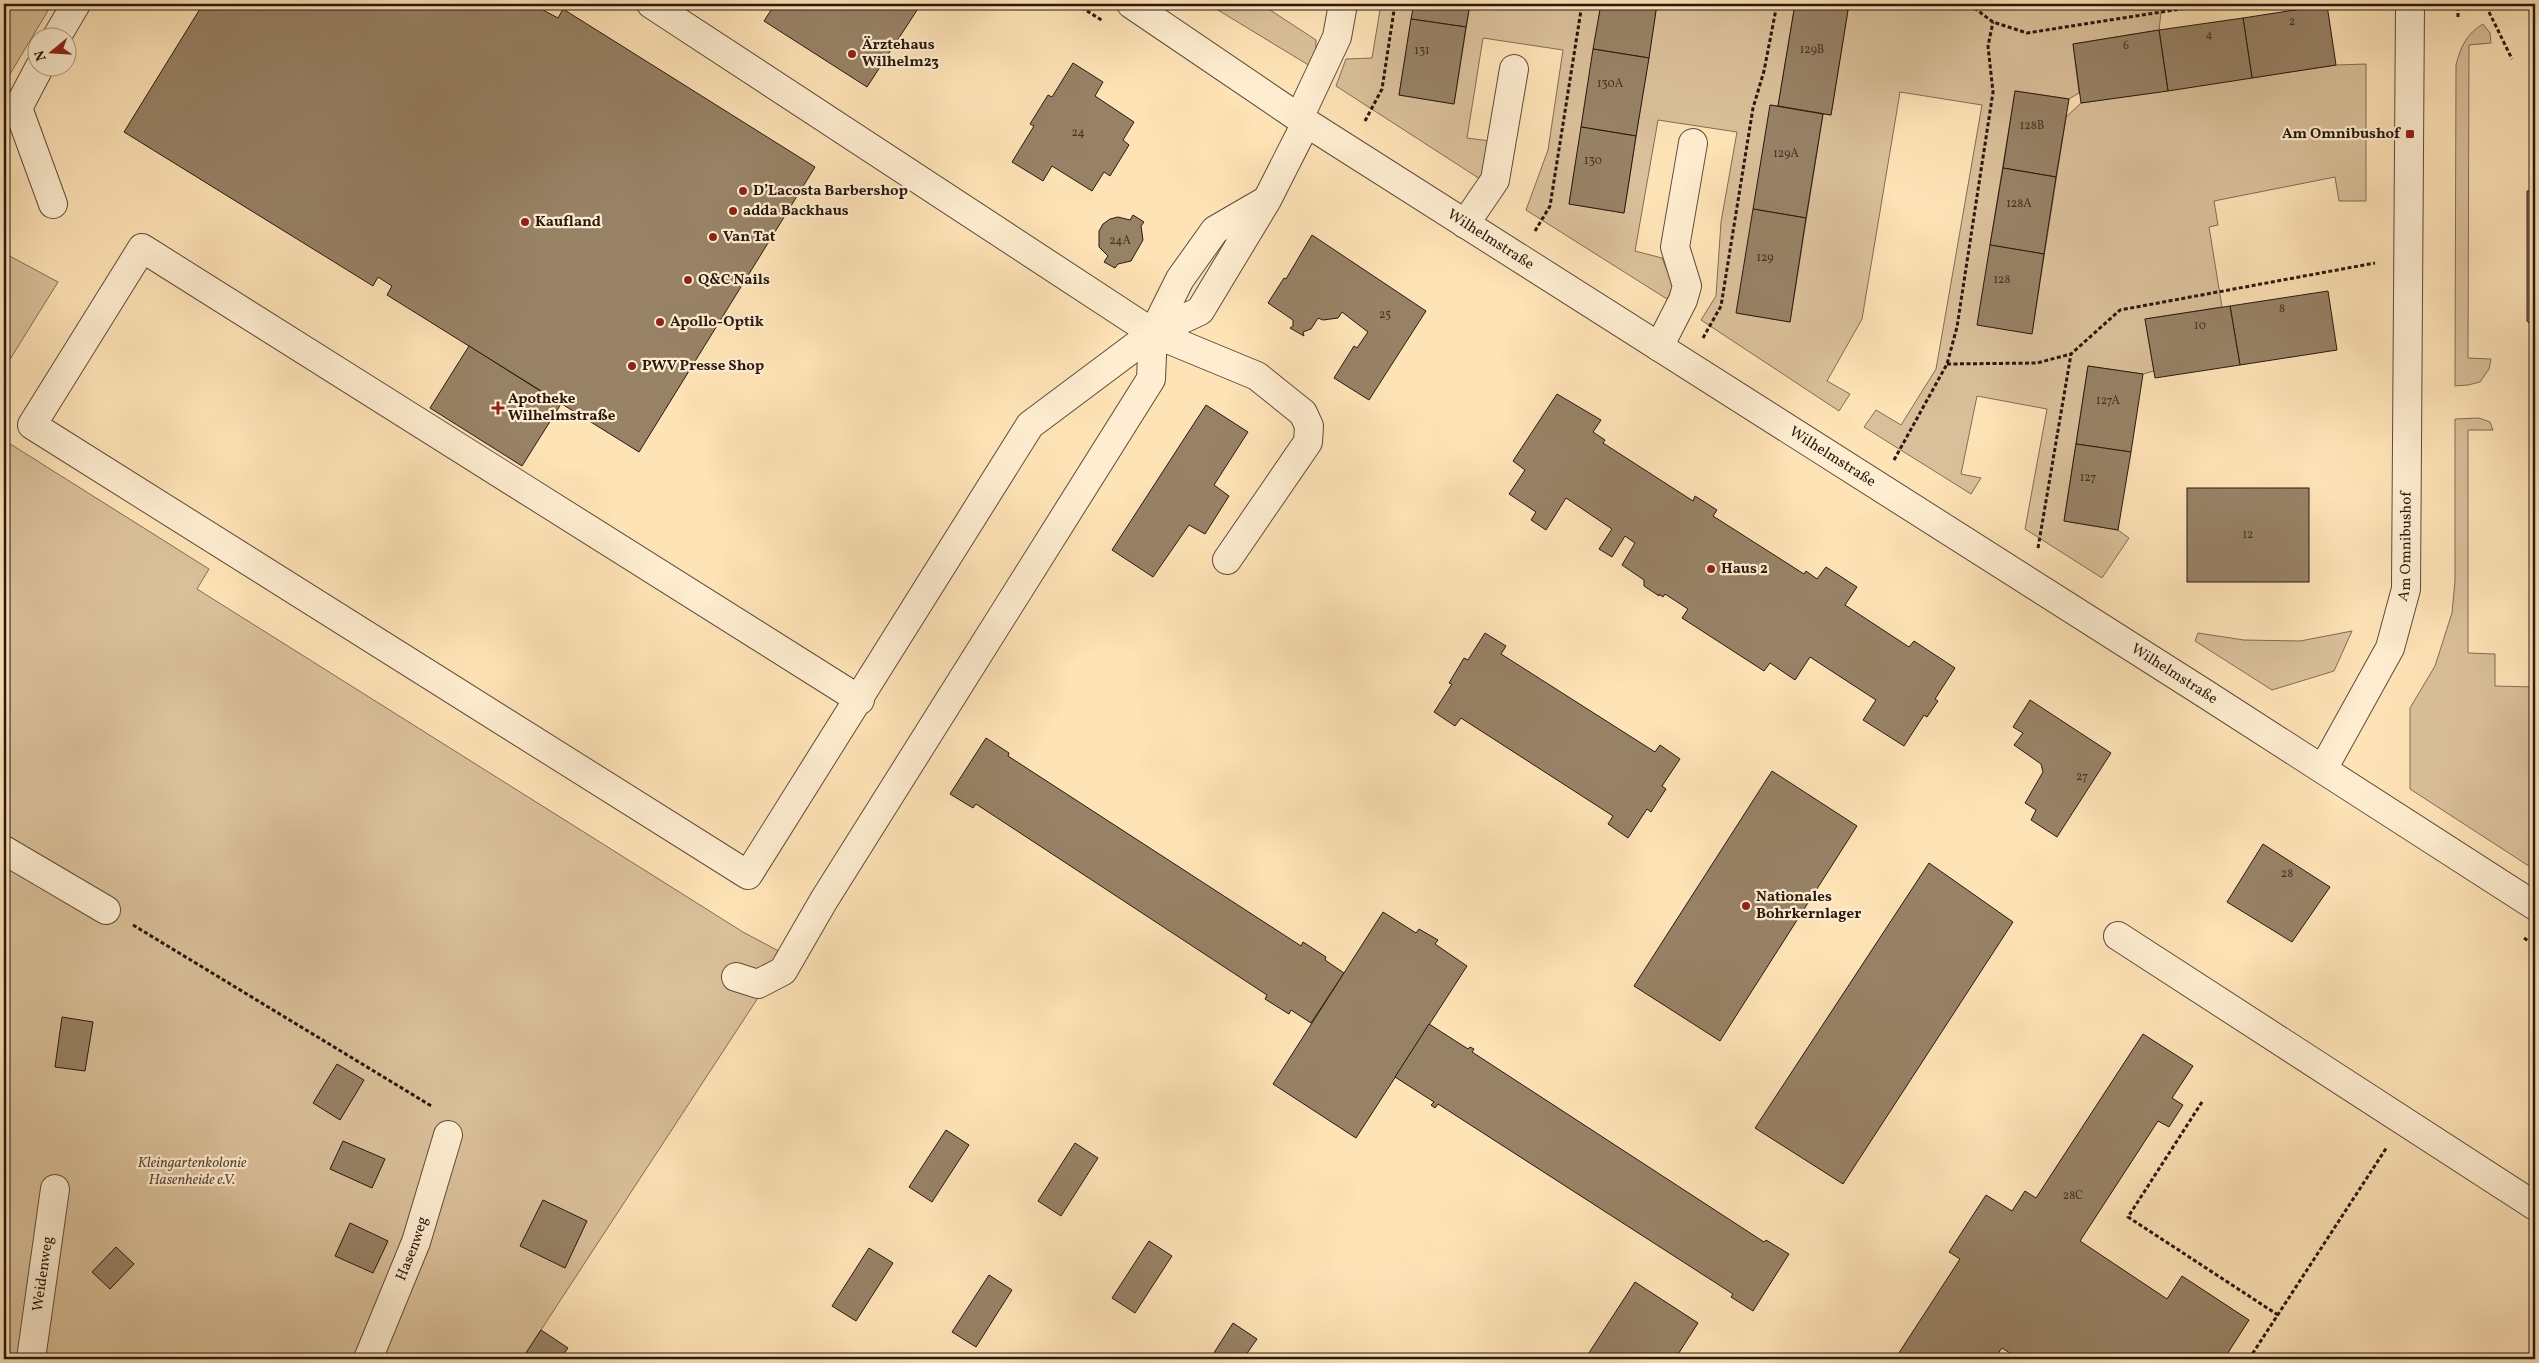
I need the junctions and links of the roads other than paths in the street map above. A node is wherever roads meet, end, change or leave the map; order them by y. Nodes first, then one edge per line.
1 (76, 4) edge
2 (651, 4) edge
3 (1131, 4) edge
4 (1343, 4) edge
5 (2410, 4) edge
6 (62, 28) edge
7 (1514, 69) dead end
8 (34, 78) edge
9 (1302, 121) junction
10 (1693, 143) dead end
11 (53, 204) dead end
12 (1465, 224) junction
13 (1153, 332) junction
14 (1659, 347) junction
15 (1227, 560) dead end
16 (860, 700) junction
17 (2323, 769) junction
18 (4, 850) edge
19 (2535, 906) edge
20 (106, 910) road end
21 (2118, 936) dead end
22 (736, 978) dead end
23 (448, 1135) road end
24 (55, 1189) dead end
25 (2535, 1206) edge
26 (31, 1359) edge
27 (368, 1359) edge

1 - 6 street
2 - 13 street
3 - 9 street, Wilhelmstraße
4 - 9 street
5 - 17 street, Am Omnibushof
7 - 12 street
8 - 11 street
9 - 12 street, Wilhelmstraße
9 - 13 street
10 - 14 street
12 - 14 street, Wilhelmstraße
13 - 15 street
13 - 16 street
13 - 22 street
14 - 17 street, Wilhelmstraße
16 - 16 street
17 - 19 street, Wilhelmstraße
18 - 20 street
21 - 25 street
23 - 27 street, Hasenweg
24 - 26 street, Weidenweg

